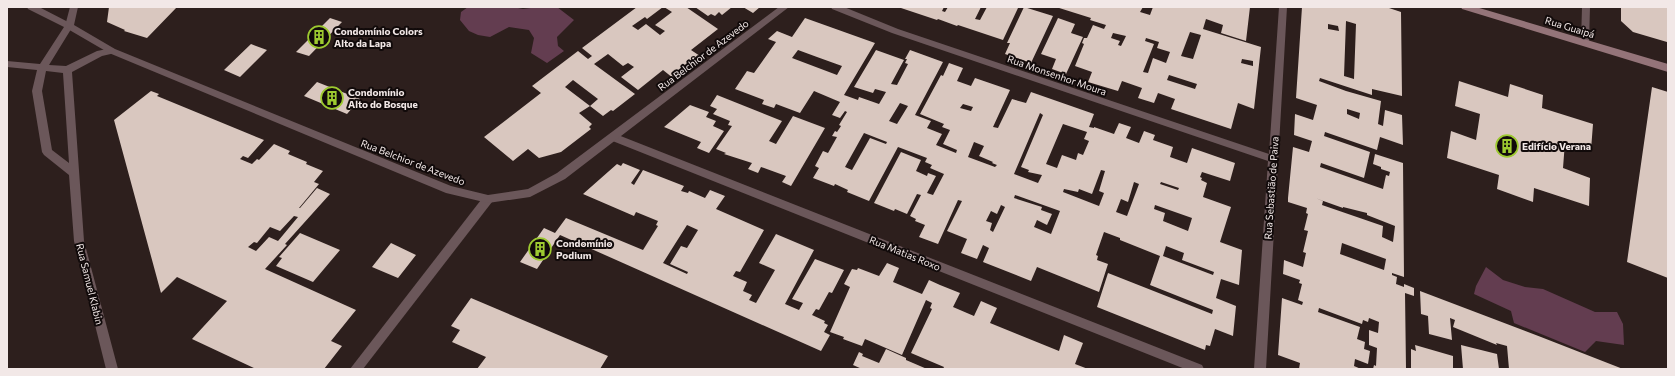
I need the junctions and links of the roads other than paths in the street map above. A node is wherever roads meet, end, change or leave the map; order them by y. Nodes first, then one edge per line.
1 (31, 7) edge
2 (74, 7) edge
3 (785, 7) edge
4 (835, 7) edge
5 (1284, 7) edge
6 (1465, 7) edge
7 (1586, 7) edge
8 (69, 26) junction
9 (1585, 43) junction
10 (112, 51) junction
11 (7, 64) edge
12 (42, 68) junction
13 (1668, 68) edge
14 (67, 70) junction
15 (613, 137) junction
16 (1273, 158) junction
17 (75, 174) junction
18 (488, 199) junction
19 (112, 369) edge
20 (356, 369) edge
21 (1198, 369) edge
22 (1260, 369) edge

1 - 8 street
2 - 8 street
3 - 15 street, Rua Belchior de Azevedo
4 - 16 street, Rua Monsenhor Moura
5 - 16 street, Rua Sebastião de Paiva
6 - 9 main road, Rua Guaipá
7 - 9 street
8 - 10 street, Rua Belchior de Azevedo
8 - 12 street
9 - 13 main road, Rua Guaipá
10 - 14 street
10 - 18 street, Rua Belchior de Azevedo
11 - 12 street
12 - 14 street
12 - 17 street
14 - 17 street, Rua Samuel Klabin
15 - 18 street, Rua Belchior de Azevedo
15 - 21 street, Rua Matias Roxo
16 - 22 street, Rua Sebastião de Paiva
17 - 19 street, Rua Samuel Klabin
18 - 20 street

